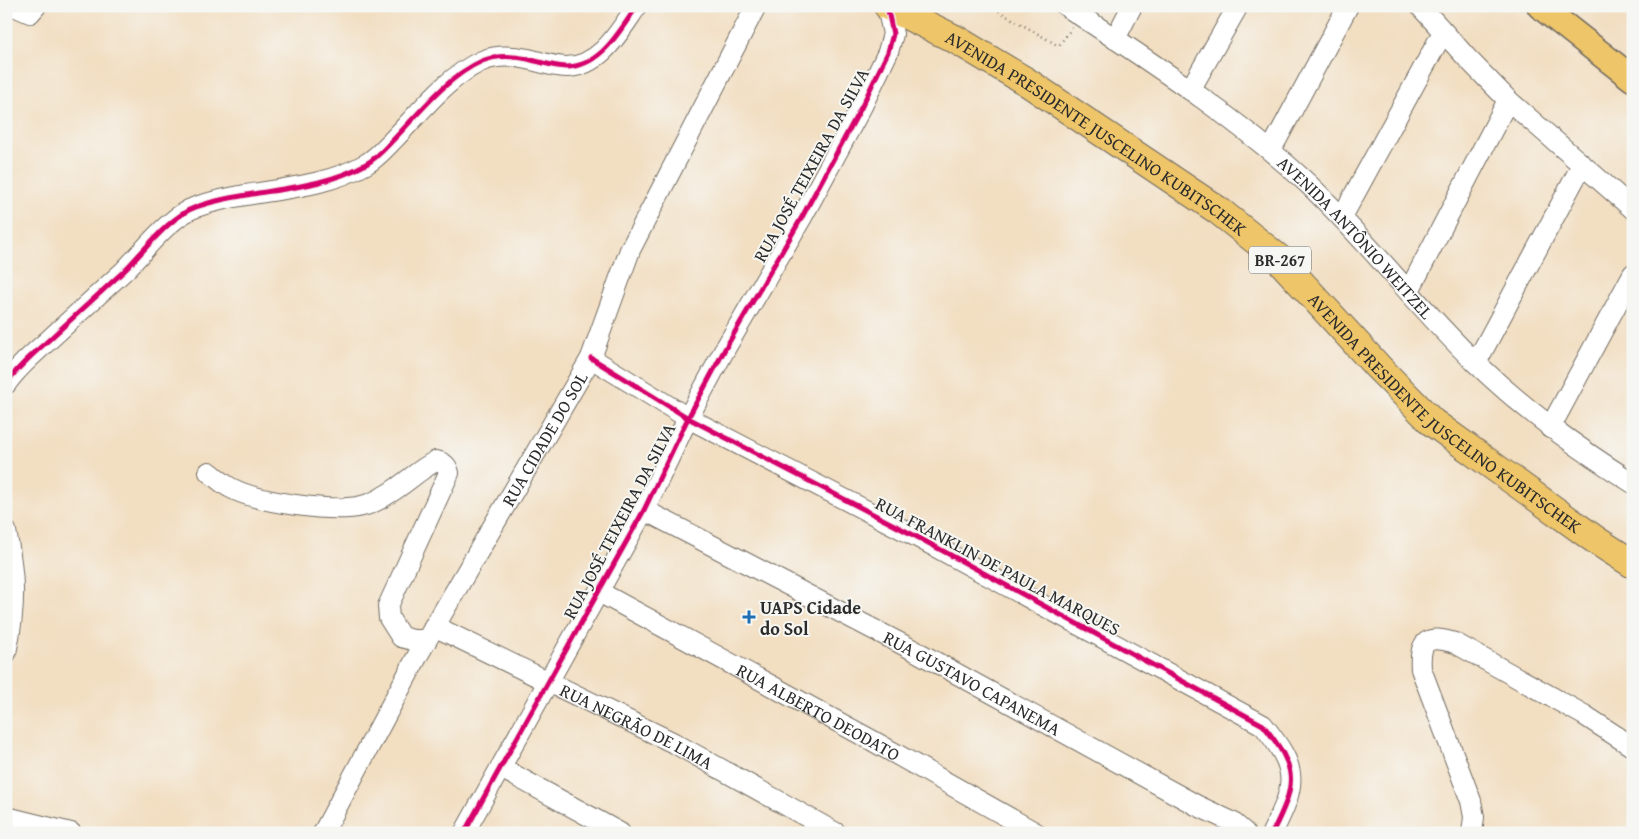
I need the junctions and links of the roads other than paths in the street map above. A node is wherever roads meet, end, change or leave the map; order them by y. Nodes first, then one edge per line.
1 (14, 6) edge
2 (36, 6) edge
3 (638, 6) edge
4 (756, 6) edge
5 (888, 6) edge
6 (927, 6) edge
7 (1132, 6) edge
8 (1238, 6) edge
9 (1348, 6) edge
10 (1420, 6) edge
11 (1540, 6) edge
12 (1072, 11) edge
13 (1443, 32) junction
14 (1115, 39) junction
15 (1633, 80) edge
16 (1190, 90) junction
17 (1508, 100) junction
18 (1271, 150) junction
19 (1582, 165) junction
20 (1633, 208) edge
21 (1342, 216) junction
22 (1633, 274) edge
23 (1409, 290) junction
24 (591, 358) junction
25 (1476, 363) junction
26 (6, 384) edge
27 (688, 418) junction
28 (1550, 428) junction
29 (209, 472) dead end
30 (1632, 482) edge
31 (644, 510) junction
32 (6, 531) edge
33 (1633, 548) edge
34 (1633, 564) edge
35 (599, 592) junction
36 (430, 633) junction
37 (6, 653) edge
38 (549, 681) junction
39 (1633, 746) edge
40 (501, 768) junction
41 (6, 817) edge
42 (1224, 826) edge
43 (71, 833) edge
44 (323, 833) edge
45 (464, 833) edge
46 (620, 833) edge
47 (836, 833) edge
48 (1036, 833) edge
49 (1245, 833) edge
50 (1272, 833) edge
51 (1472, 833) edge

1 - 2 street
3 - 26 street
4 - 24 street, RUA CIDADE DO SOL
5 - 27 street, RUA JOSÉ TEIXEIRA DA SILVA
5 - 34 highway, AVENIDA PRESIDENTE JUSCELINO KUBITSCHEK / BR-267
6 - 33 highway, AVENIDA PRESIDENTE JUSCELINO KUBITSCHEK / BR-267
7 - 14 street
8 - 16 street
9 - 18 street
10 - 13 street
11 - 15 main road
12 - 14 street, AVENIDA ANTÔNIO WEITZEL
13 - 17 street
13 - 21 street
14 - 16 street, AVENIDA ANTÔNIO WEITZEL
16 - 18 street, AVENIDA ANTÔNIO WEITZEL
17 - 19 street
17 - 23 street
18 - 21 street, AVENIDA ANTÔNIO WEITZEL
19 - 20 street
19 - 25 street
21 - 23 street, AVENIDA ANTÔNIO WEITZEL
22 - 28 street
23 - 25 street, AVENIDA ANTÔNIO WEITZEL
24 - 27 street, RUA FRANKLIN DE PAULA MARQUES
24 - 36 street, RUA CIDADE DO SOL
25 - 28 street, AVENIDA ANTÔNIO WEITZEL
27 - 31 street, RUA JOSÉ TEIXEIRA DA SILVA
27 - 50 street, RUA FRANKLIN DE PAULA MARQUES
28 - 30 street, AVENIDA ANTÔNIO WEITZEL
29 - 36 street, RUA NEGRÃO DE LIMA
31 - 35 street, RUA JOSÉ TEIXEIRA DA SILVA
31 - 42 street, RUA GUSTAVO CAPANEMA
32 - 37 street
35 - 38 street, RUA JOSÉ TEIXEIRA DA SILVA
35 - 48 street, RUA ALBERTO DEODATO
36 - 38 street, RUA NEGRÃO DE LIMA
36 - 44 street, RUA CIDADE DO SOL
38 - 40 street, RUA JOSÉ TEIXEIRA DA SILVA
38 - 47 street, RUA NEGRÃO DE LIMA
39 - 51 street
40 - 45 street, RUA JOSÉ TEIXEIRA DA SILVA
40 - 46 street
41 - 43 street
42 - 49 street, RUA GUSTAVO CAPANEMA

